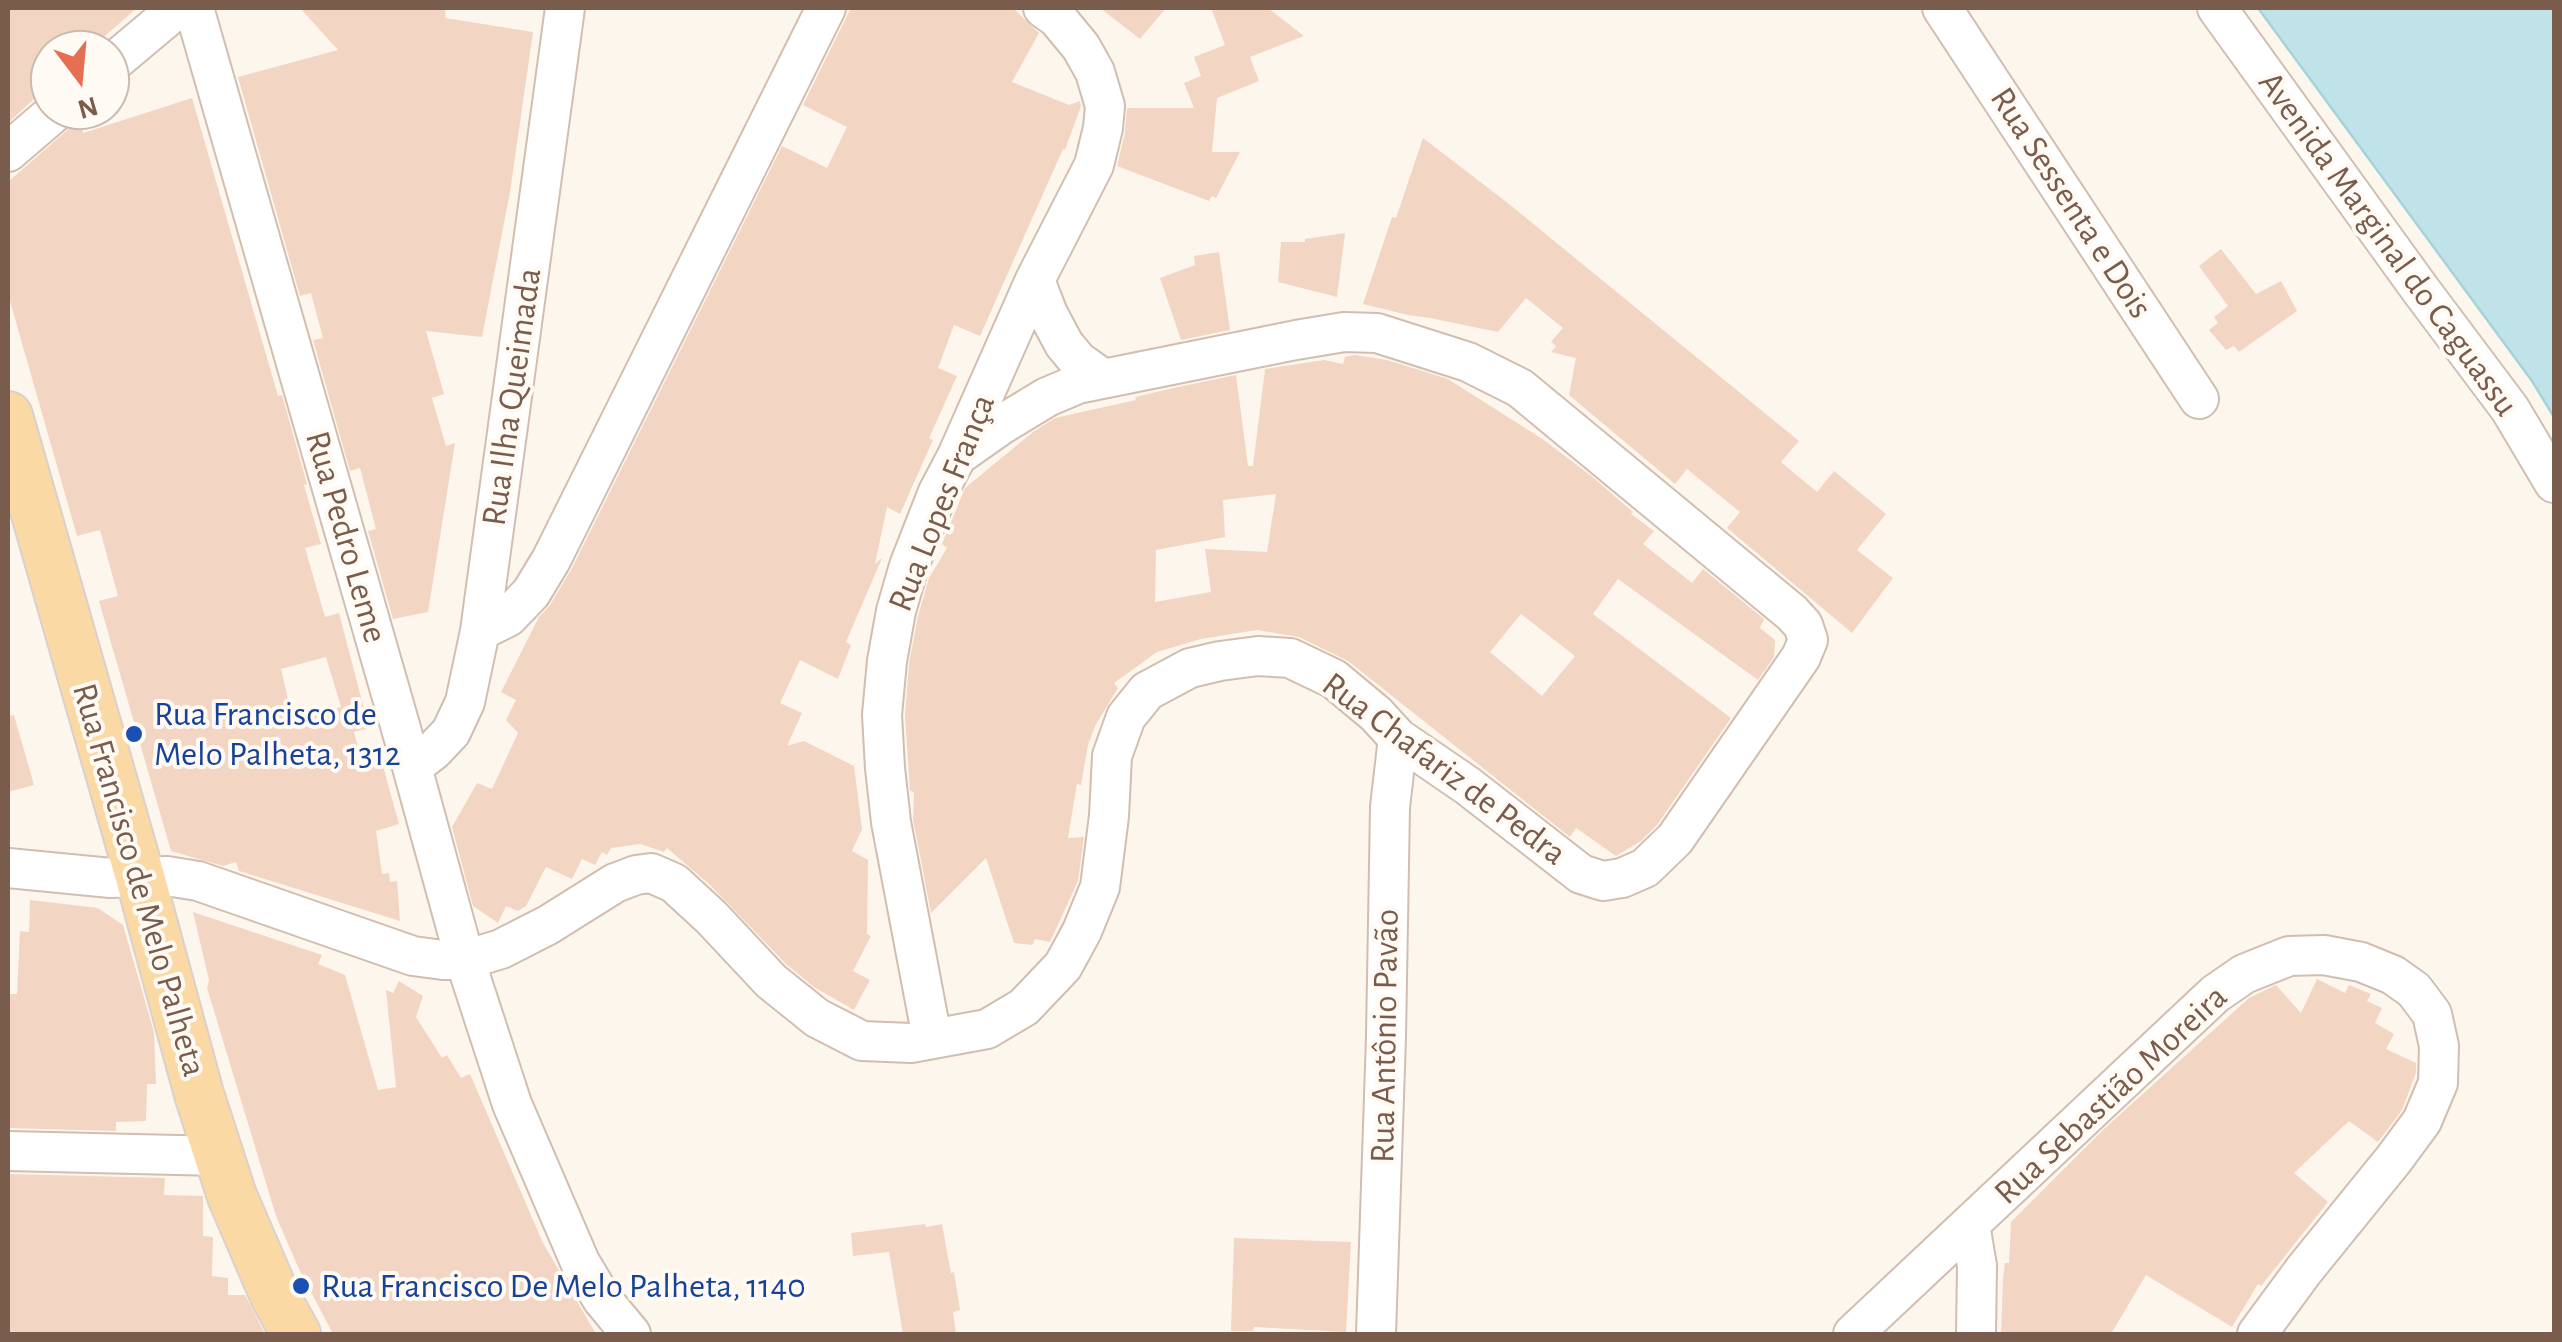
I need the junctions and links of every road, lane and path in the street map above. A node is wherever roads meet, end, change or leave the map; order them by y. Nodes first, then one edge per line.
1 (178, 8) edge
2 (194, 8) edge
3 (565, 8) edge
4 (826, 8) edge
5 (1043, 8) edge
6 (1942, 8) edge
7 (2217, 8) edge
8 (130, 48) edge
9 (34, 130) edge
10 (8, 152) edge
11 (1035, 280) junction
12 (1102, 378) junction
13 (2199, 399) dead end
14 (8, 416) edge
15 (957, 456) junction
16 (2554, 483) edge
17 (480, 631) junction
18 (1398, 738) junction
19 (412, 767) junction
20 (8, 868) edge
21 (140, 877) junction
22 (465, 960) junction
23 (932, 1038) junction
24 (8, 1151) edge
25 (220, 1156) junction
26 (1970, 1224) junction
27 (296, 1334) edge
28 (631, 1334) edge
29 (1376, 1334) edge
30 (1852, 1334) edge
31 (1976, 1334) edge
32 (2256, 1334) edge

1 - 8 street
2 - 19 street, Rua Pedro Leme
3 - 17 street, Rua Ilha Queimada
4 - 17 street
5 - 11 street, Rua Lopes França
6 - 13 street, Rua Sessenta e Dois
7 - 16 street, Avenida Marginal do Caguassu
9 - 10 street
11 - 12 street
11 - 15 street, Rua Lopes França
12 - 15 street, Rua Chafariz de Pedra
12 - 18 street, Rua Chafariz de Pedra
14 - 21 main road, Rua Francisco de Melo Palheta
15 - 23 street, Rua Lopes França
17 - 19 street, Rua Ilha Queimada
18 - 23 street, Rua Chafariz de Pedra
18 - 29 street, Rua Antônio Pavão
19 - 22 street, Rua Pedro Leme
20 - 21 street
21 - 22 street
21 - 25 main road, Rua Francisco de Melo Palheta
22 - 23 street, Rua Chafariz de Pedra
22 - 28 street, Rua Pedro Leme
24 - 25 street
25 - 27 main road, Rua Francisco de Melo Palheta
26 - 30 street, Rua Sebastião Moreira
26 - 31 street
26 - 32 street, Rua Sebastião Moreira

